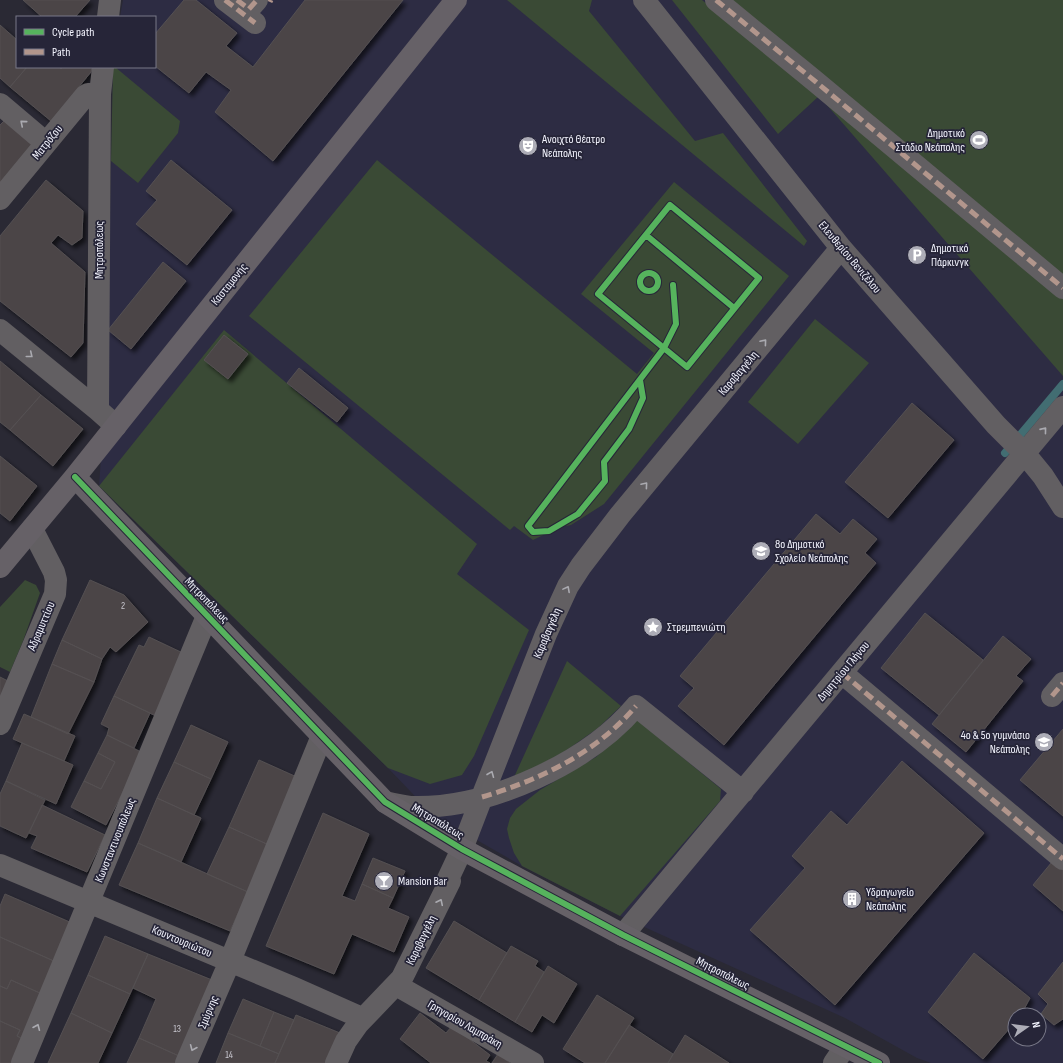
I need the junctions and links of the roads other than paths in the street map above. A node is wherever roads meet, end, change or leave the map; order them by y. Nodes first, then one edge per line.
1 (110, 0) edge
2 (225, 0) edge
3 (237, 0) edge
4 (456, 0) edge
5 (644, 0) edge
6 (716, 0) edge
7 (266, 1) edge
8 (108, 16) edge
9 (255, 23) dead end
10 (103, 68) edge
11 (100, 94) junction
12 (0, 104) edge
13 (46, 143) junction
14 (0, 200) edge
15 (842, 248) junction
16 (1063, 288) edge
17 (0, 330) edge
18 (1063, 407) edge
19 (98, 410) junction
20 (116, 426) junction
21 (1025, 454) junction
22 (75, 477) junction
23 (1063, 507) edge
24 (32, 529) junction
25 (3, 556) edge
26 (207, 616) junction
27 (842, 673) junction
28 (0, 724) edge
29 (322, 736) junction
30 (743, 792) junction
31 (482, 797) junction
32 (385, 802) junction
33 (462, 849) junction
34 (1063, 859) edge
35 (0, 865) edge
36 (89, 902) junction
37 (623, 935) junction
38 (230, 961) junction
39 (396, 985) junction
40 (362, 1018) junction
41 (839, 1055) edge
42 (22, 1063) edge
43 (186, 1063) edge
44 (336, 1063) edge
45 (533, 1063) edge
46 (879, 1063) edge

1 - 8 street
2 - 9 street
3 - 7 street
4 - 20 street, Κασταμονής
5 - 15 street, Ελευθερίου Βενιζέλου
6 - 16 street
10 - 11 street, Μητροπόλεως
11 - 13 street, Ματρόζου
11 - 19 street, Μητροπόλεως
13 -> 12 street
13 - 14 street, Ματρόζου
15 - 21 street, Ελευθερίου Βενιζέλου
31 -> 15 street, Καραβαγγέλη
17 -> 19 street
21 -> 18 street, Δημητρίου Γλήνου
19 - 20 street
20 - 22 street, Κασταμονής
21 - 23 street, Ελευθερίου Βενιζέλου
21 - 27 street, Δημητρίου Γλήνου
22 - 24 street, Κασταμονής
22 - 26 street, Μητροπόλεως
24 - 25 street, Κασταμονής
24 - 28 street, Αδραμυττίου
26 - 29 street, Μητροπόλεως
26 - 36 street, Κωνσταντινουπόλεως
27 - 30 street, Δημητρίου Γλήνου
27 - 34 street
29 - 32 street, Μητροπόλεως
29 - 38 street, Σμύρνης
30 - 31 street
30 - 37 street, Δημητρίου Γλήνου
31 - 32 street
31 - 33 street, Καραβαγγέλη
32 - 33 street, Μητροπόλεως
33 - 37 street, Μητροπόλεως
39 -> 33 street, Καραβαγγέλη
35 - 36 street, Κουντουριώτου
36 - 38 street, Κουντουριώτου
42 -> 36 street, Κωνσταντινουπόλεως
37 - 41 street, Μητροπόλεως
38 - 40 street, Κουντουριώτου
38 -> 43 street, Σμύρνης
39 - 40 street, Καραβαγγέλη
39 - 45 street, Γρηγορίου Λαμπράκη
40 - 44 street, Καραβαγγέλη
41 - 46 street, Μητροπόλεως

